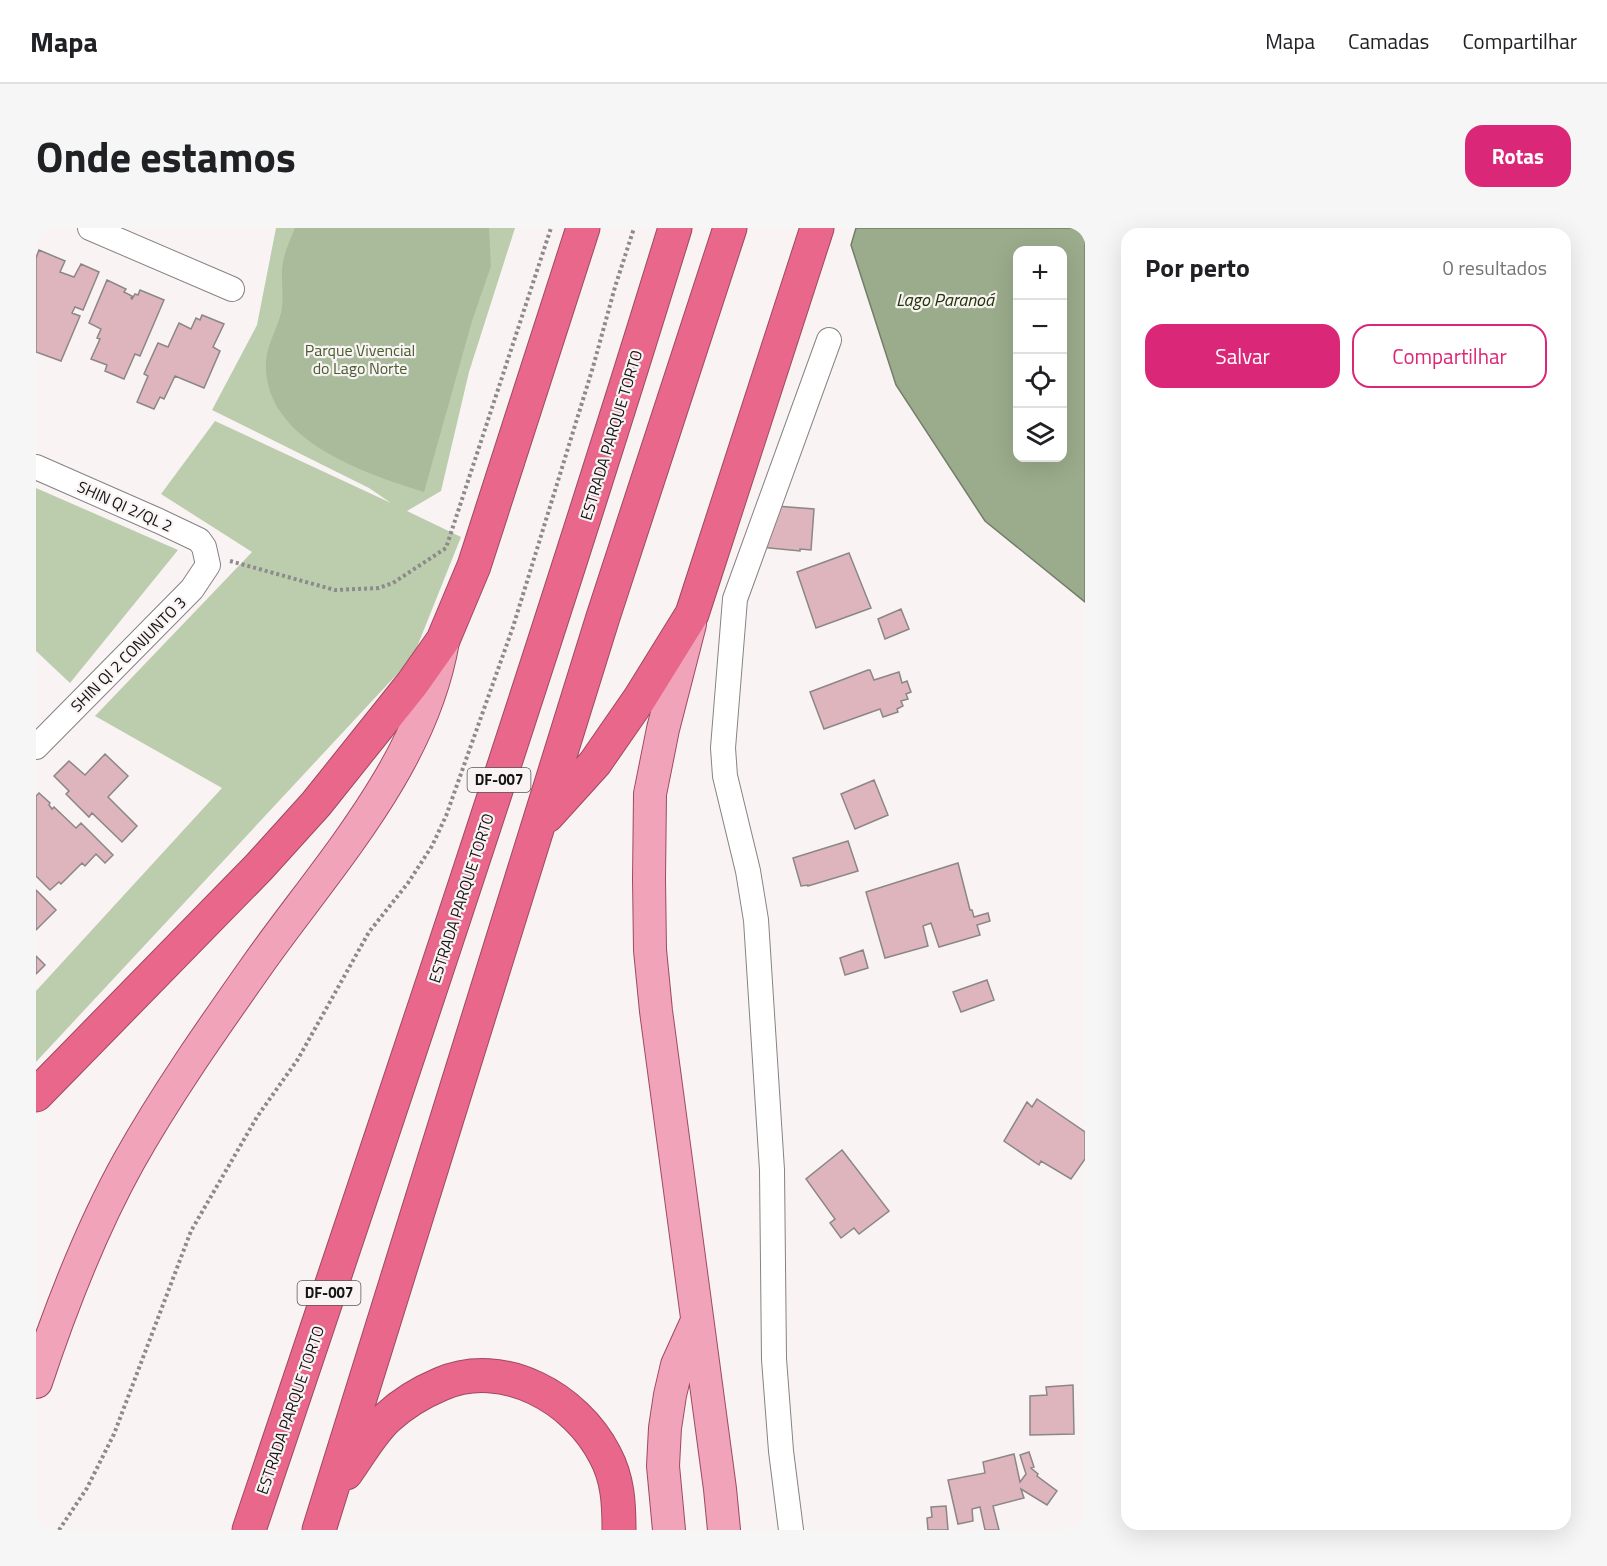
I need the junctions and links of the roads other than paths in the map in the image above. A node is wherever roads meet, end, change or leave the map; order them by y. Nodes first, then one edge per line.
1 (90, 228) edge
2 (583, 228) edge
3 (675, 228) edge
4 (730, 228) edge
5 (817, 228) edge
6 (232, 290) dead end
7 (829, 340) dead end
8 (36, 467) edge
9 (206, 554) joint
10 (692, 614) junction
11 (443, 640) junction
12 (36, 747) edge
13 (540, 824) junction
14 (36, 1095) edge
15 (696, 1323) junction
16 (36, 1382) edge
17 (330, 1497) junction
18 (249, 1530) edge
19 (319, 1530) edge
20 (619, 1530) edge
21 (669, 1530) edge
22 (724, 1530) edge
23 (791, 1530) edge

1 - 6 street
2 - 11 highway
3 - 18 highway, ESTRADA PARQUE TORTO / DF-007
4 - 13 highway, DF-007
5 - 10 highway
7 - 23 street
8 - 9 street, SHIN QI 2/QL 2
9 - 12 street, SHIN QI 2 CONJUNTO 3
10 - 13 highway
10 - 15 main road
11 - 14 highway
11 - 16 main road
13 - 17 highway, DF-007
15 - 21 main road
15 - 22 main road
17 - 19 highway, DF-007
17 - 20 highway

